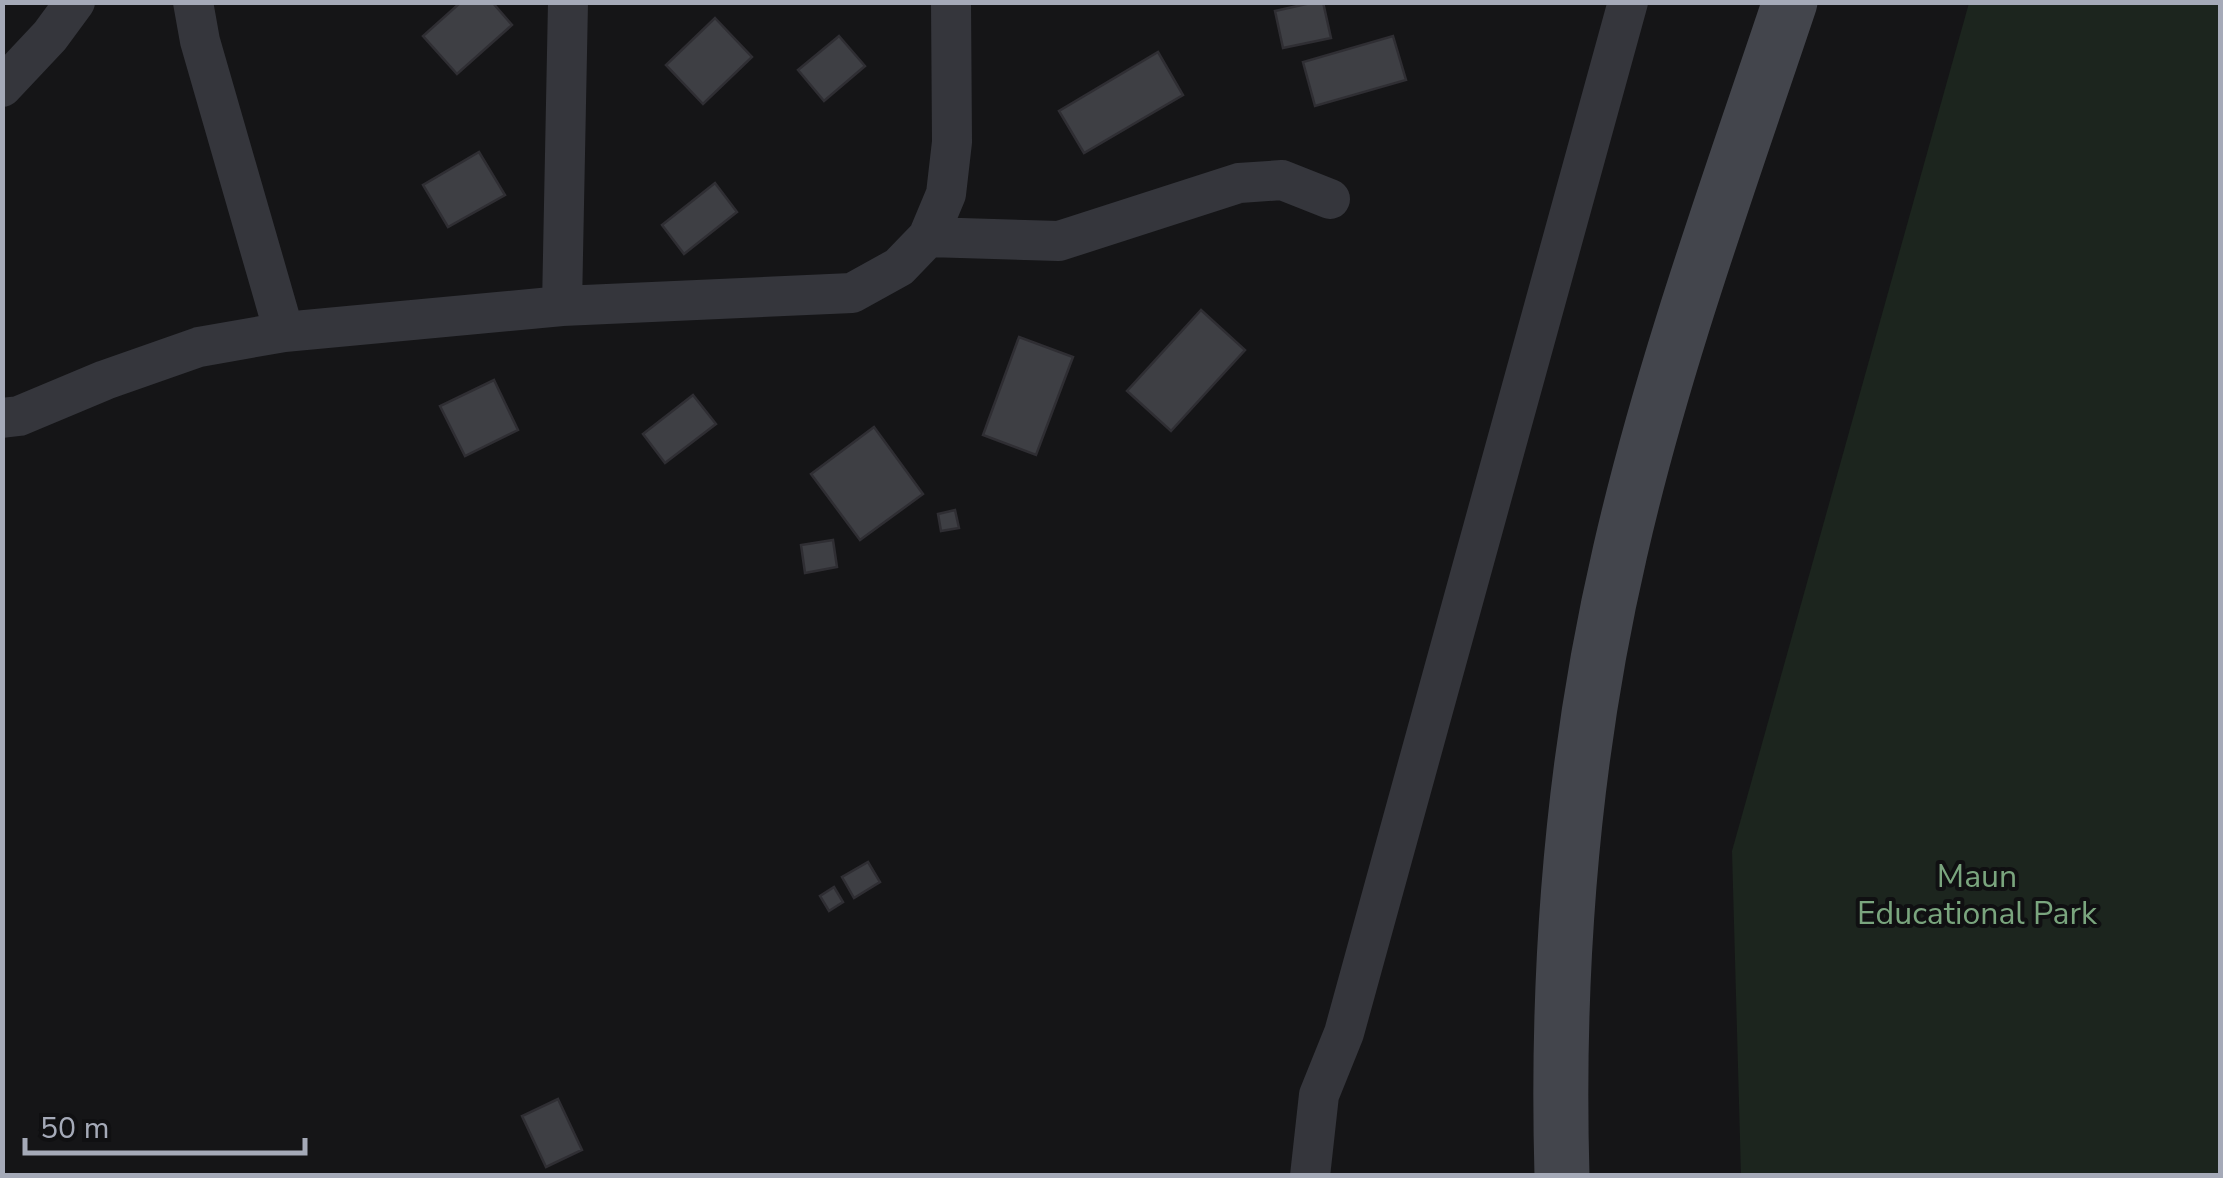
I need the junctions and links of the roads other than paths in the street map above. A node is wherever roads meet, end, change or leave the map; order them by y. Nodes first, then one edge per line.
1 (75, 2) edge
2 (193, 2) edge
3 (568, 2) edge
4 (951, 2) edge
5 (1628, 2) edge
6 (1790, 2) edge
7 (2, 86) edge
8 (1330, 200) dead end
9 (928, 237) junction
10 (562, 306) junction
11 (284, 332) junction
12 (2, 418) edge
13 (1310, 1176) edge
14 (1562, 1176) edge

1 - 7 street
2 - 11 street
3 - 10 street
4 - 9 street
5 - 13 street
6 - 14 main road
8 - 9 street
9 - 10 street
10 - 11 street
11 - 12 street

